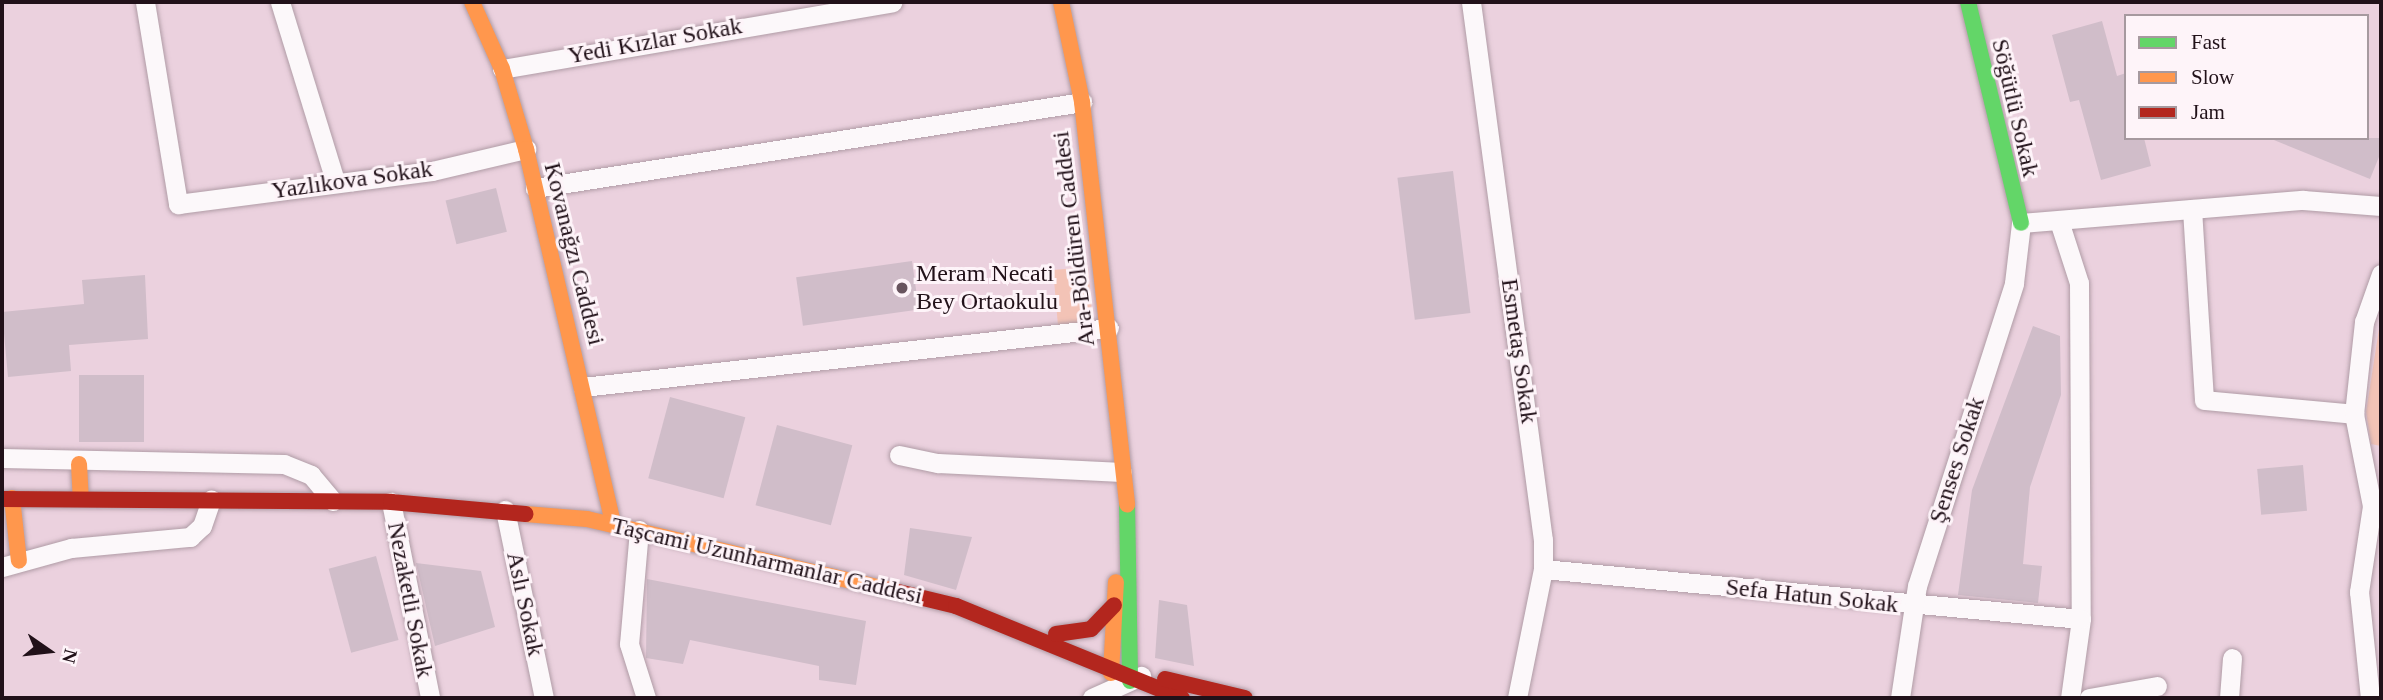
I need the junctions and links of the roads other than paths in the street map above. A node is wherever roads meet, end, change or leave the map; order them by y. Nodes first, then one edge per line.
1 (145, 2) edge
2 (280, 2) edge
3 (472, 2) edge
4 (892, 2) edge
5 (1061, 2) edge
6 (1471, 2) edge
7 (1968, 2) edge
8 (502, 69) junction
9 (1082, 102) junction
10 (526, 149) junction
11 (335, 181) junction
12 (535, 188) junction
13 (2381, 206) edge
14 (2192, 209) junction
15 (2059, 221) junction
16 (2021, 223) junction
17 (2381, 274) edge
18 (1109, 328) junction
19 (583, 387) junction
20 (2354, 414) junction
21 (899, 454) dead end
22 (2373, 455) edge
23 (2, 458) edge
24 (79, 464) junction
25 (1122, 472) junction
26 (7, 499) edge
27 (81, 499) junction
28 (211, 500) junction
29 (333, 501) junction
30 (391, 502) junction
31 (505, 510) junction
32 (613, 524) junction
33 (639, 530) junction
34 (10, 564) edge
35 (1544, 569) junction
36 (956, 606) junction
37 (1114, 606) junction
38 (1913, 606) junction
39 (2081, 619) junction
40 (1056, 634) junction
41 (2232, 658) dead end
42 (1111, 665) junction
43 (1143, 681) edge
44 (2157, 687) dead end
45 (1174, 697) edge
46 (430, 698) edge
47 (544, 698) edge
48 (646, 698) edge
49 (1092, 698) edge
50 (1245, 698) edge
51 (1517, 698) edge
52 (1900, 698) edge
53 (2070, 698) edge
54 (2089, 698) edge
55 (2230, 698) edge
56 (2370, 698) edge

1 - 11 street, Yazlıkova Sokak
2 - 11 street
3 - 8 street, Kovanağzı Caddesi
4 - 8 street, Yedi Kızlar Sokak
5 - 9 street, Ara-Böldüren Caddesi
6 - 35 street, Esmetaş Sokak
7 - 16 street, Söğütlü Sokak
8 - 10 street, Kovanağzı Caddesi
9 - 12 street
9 - 18 street, Ara-Böldüren Caddesi
10 - 11 street, Yazlıkova Sokak
10 - 12 street, Kovanağzı Caddesi
12 - 19 street, Kovanağzı Caddesi
13 - 14 street
14 - 15 street
14 - 20 street
15 - 16 street
15 - 39 street
16 - 38 street, Şenses Sokak
17 - 20 street
18 - 19 street
18 - 25 street, Ara-Böldüren Caddesi
19 - 32 street, Kovanağzı Caddesi
20 - 22 street
21 - 25 street
22 - 56 street
23 - 24 street
24 - 27 street
24 - 29 street
25 - 37 street, Ara-Böldüren Caddesi
25 - 43 street, Ara-Böldüren Caddesi
26 - 27 street, Taşcami Uzunharmanlar Caddesi
26 - 34 street
27 - 28 street, Taşcami Uzunharmanlar Caddesi
28 - 29 street, Taşcami Uzunharmanlar Caddesi
28 - 34 street
29 - 30 street, Taşcami Uzunharmanlar Caddesi
30 - 31 street, Taşcami Uzunharmanlar Caddesi
30 - 46 street, Nezaketli Sokak
31 - 32 street, Taşcami Uzunharmanlar Caddesi
31 - 47 street, Aslı Sokak
32 - 33 street, Taşcami Uzunharmanlar Caddesi
33 - 36 street, Taşcami Uzunharmanlar Caddesi
33 - 48 street
35 - 38 street, Sefa Hatun Sokak
35 - 51 street, Esmetaş Sokak
36 - 40 street
36 - 42 street, Taşcami Uzunharmanlar Caddesi
37 - 40 street
37 - 42 street, Ara-Böldüren Caddesi
38 - 39 street, Sefa Hatun Sokak
38 - 52 street, Şenses Sokak
39 - 53 street
40 - 42 street
41 - 55 street
42 - 43 street
43 - 45 street
43 - 49 street
43 - 50 street
44 - 54 street

